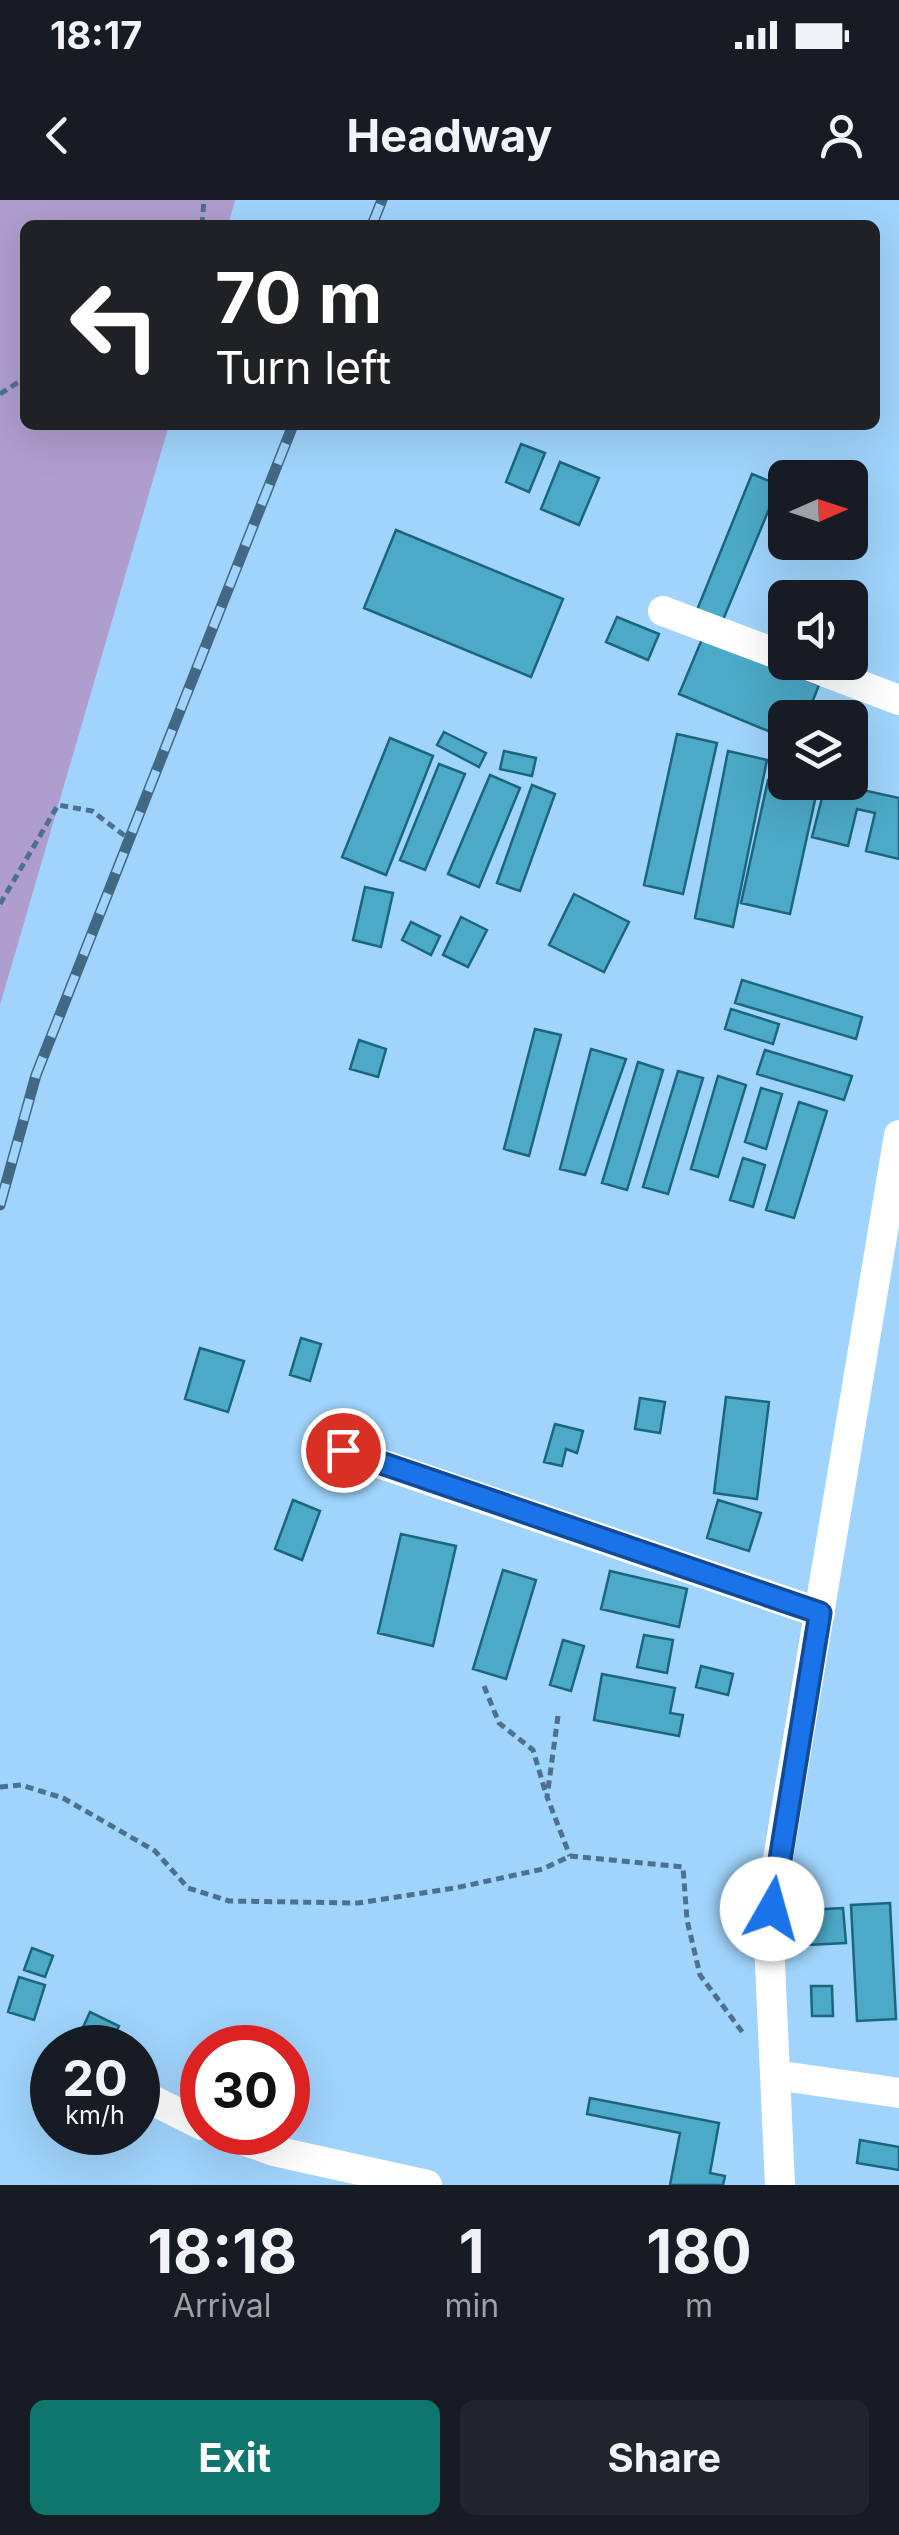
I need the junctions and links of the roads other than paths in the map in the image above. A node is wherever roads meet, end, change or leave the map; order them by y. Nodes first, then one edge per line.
1 (663, 612) dead end
2 (768, 651) edge
3 (846, 680) edge
4 (899, 700) edge
5 (899, 1135) edge
6 (343, 1450) dead end
7 (820, 1613) junction
8 (774, 2076) junction
9 (899, 2093) edge
10 (292, 2155) edge
11 (427, 2185) edge
12 (780, 2185) edge

1 - 2 street
3 - 4 street
5 - 7 street
6 - 7 street
7 - 8 street
8 - 9 street
8 - 12 street
10 - 11 street

